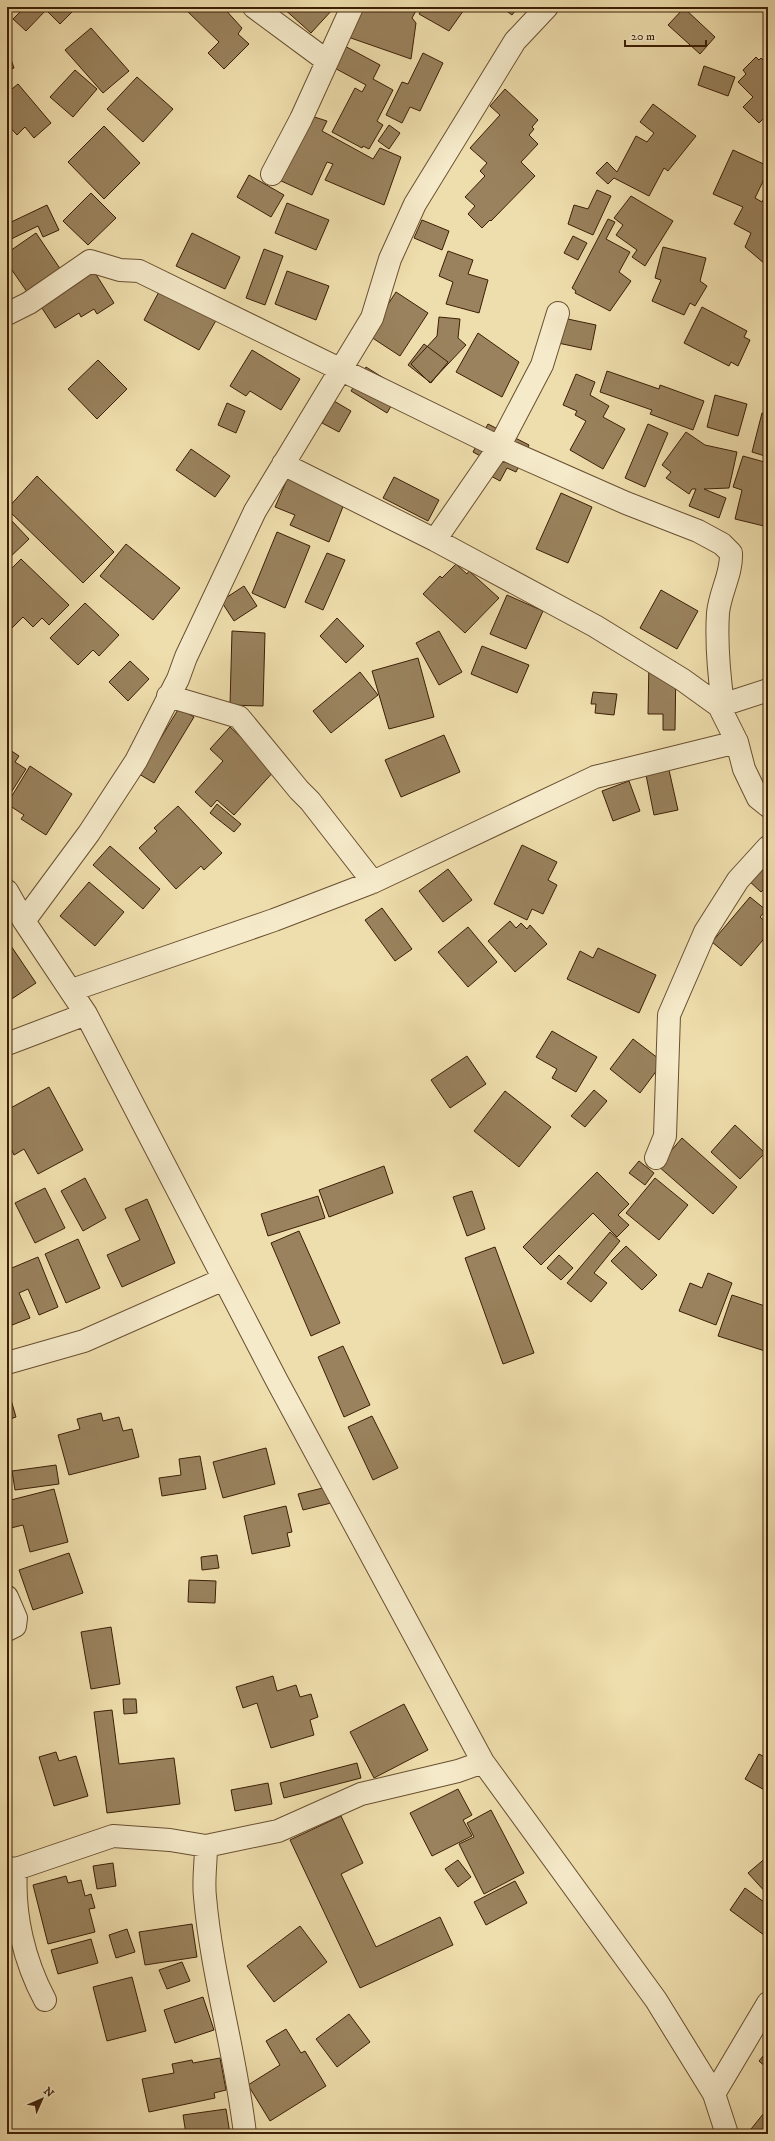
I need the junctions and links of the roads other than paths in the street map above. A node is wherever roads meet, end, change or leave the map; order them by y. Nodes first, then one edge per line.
1 (254, 7) edge
2 (352, 7) edge
3 (547, 7) edge
4 (327, 61) junction
5 (272, 174) dead end
6 (558, 313) dead end
7 (7, 314) edge
8 (339, 370) junction
9 (499, 447) junction
10 (283, 464) junction
11 (435, 540) junction
12 (768, 690) edge
13 (168, 696) junction
14 (721, 706) junction
15 (737, 742) junction
16 (768, 806) edge
17 (768, 847) edge
18 (373, 882) junction
19 (7, 891) edge
20 (24, 921) junction
21 (72, 990) junction
22 (86, 1014) junction
23 (7, 1044) edge
24 (656, 1158) dead end
25 (224, 1279) junction
26 (8, 1362) edge
27 (7, 1597) edge
28 (7, 1630) edge
29 (483, 1762) junction
30 (206, 1846) junction
31 (12, 1869) edge
32 (45, 2000) dead end
33 (768, 2003) edge
34 (714, 2094) junction
35 (245, 2134) edge
36 (727, 2134) edge

1 - 4 street
2 - 4 street
3 - 8 street
4 - 5 street
6 - 9 street
7 - 8 street
8 - 9 street
8 - 10 street
9 - 11 street
9 - 14 street
10 - 11 street
10 - 13 street
11 - 14 street
12 - 14 street
13 - 18 street
13 - 20 street
14 - 15 street
15 - 16 street
15 - 18 street
17 - 24 street
18 - 21 street
19 - 20 street
20 - 21 street
21 - 22 street
22 - 23 street
22 - 25 street
25 - 26 street
25 - 29 street
27 - 28 street
29 - 30 street
29 - 34 street
30 - 31 street
30 - 35 street
31 - 32 street
33 - 34 street
34 - 36 street

